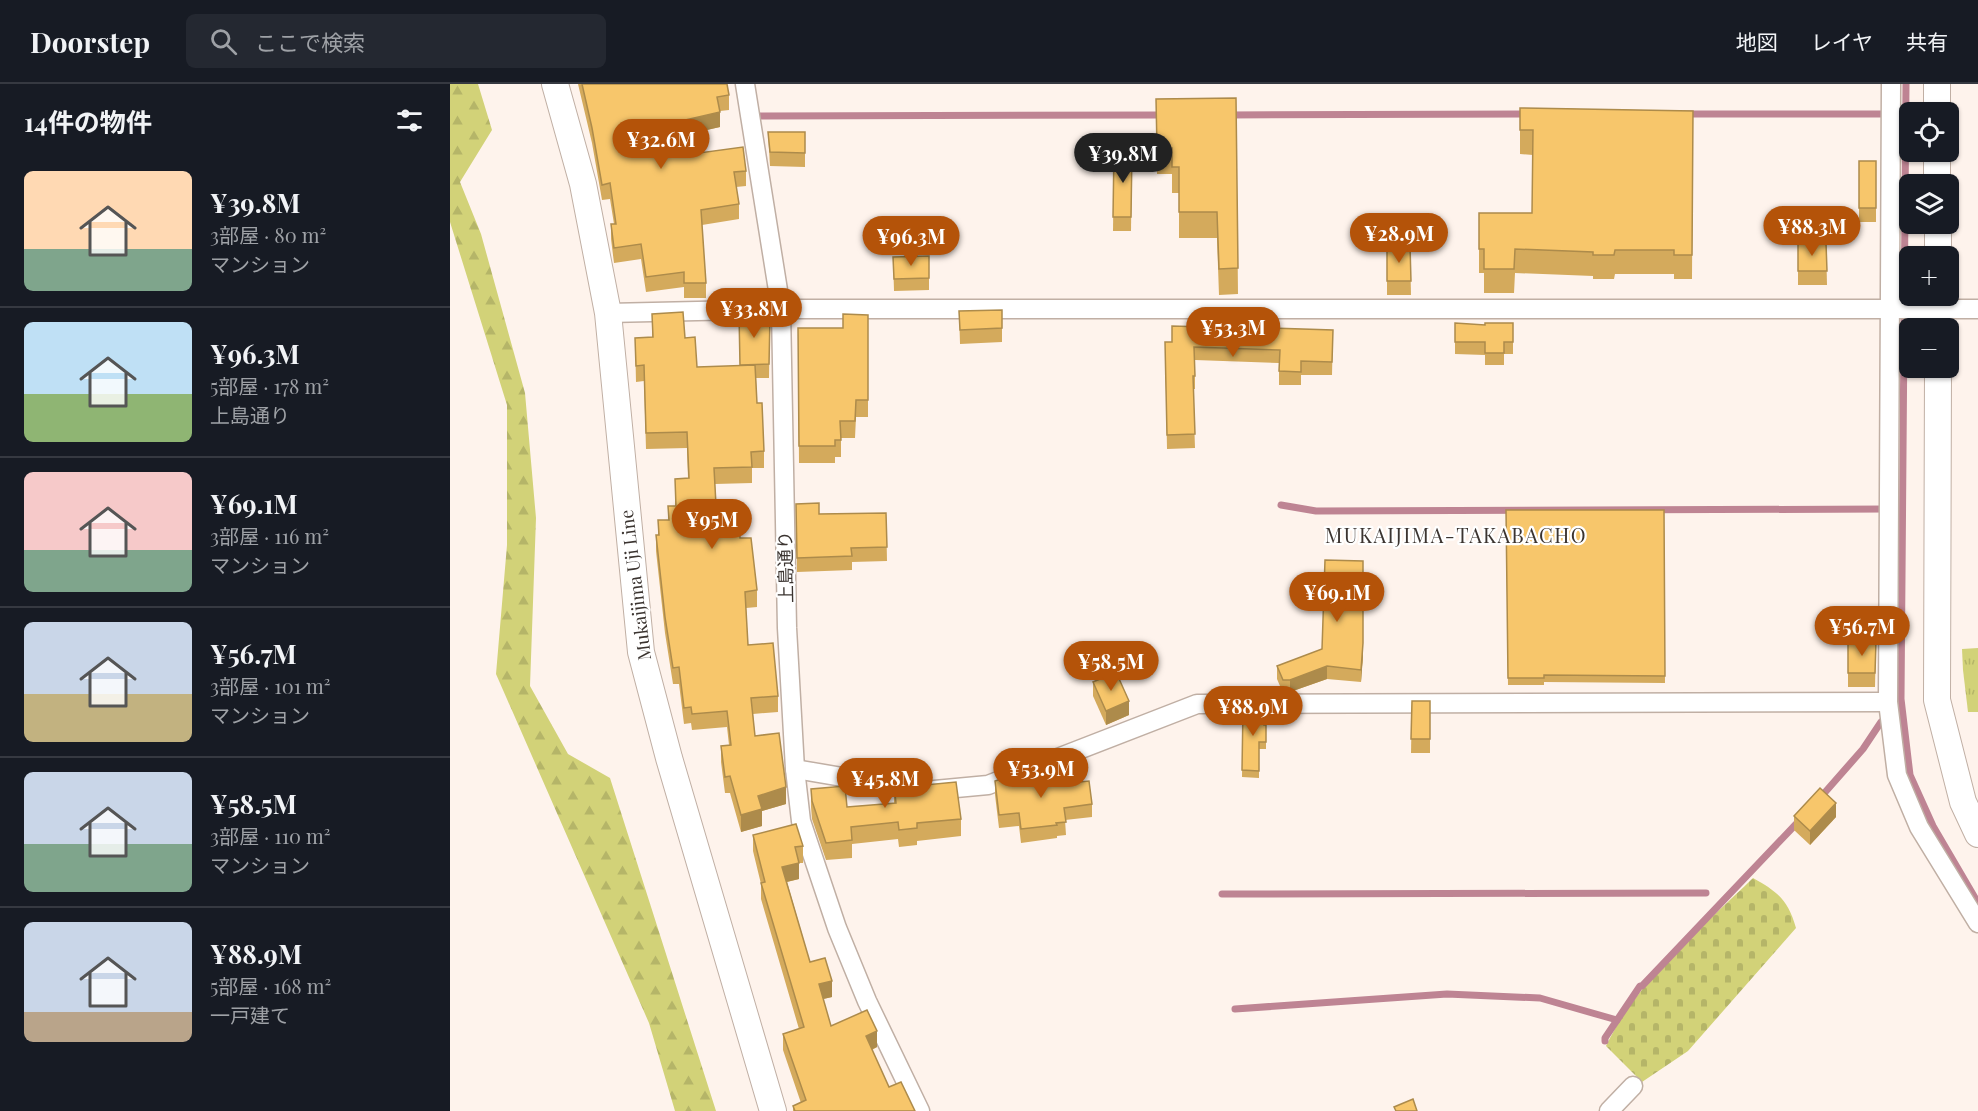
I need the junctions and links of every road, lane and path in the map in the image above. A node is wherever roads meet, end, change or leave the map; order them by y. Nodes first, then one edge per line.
1 (555, 84) edge
2 (745, 84) edge
3 (1892, 84) edge
4 (1937, 84) edge
5 (1937, 102) edge
6 (781, 309) junction
7 (1900, 309) junction
8 (1978, 309) edge
9 (1938, 311) edge
10 (608, 313) junction
11 (1938, 378) edge
12 (1888, 702) junction
13 (795, 769) junction
14 (1978, 834) edge
15 (1978, 923) edge
16 (1633, 1086) dead end
17 (773, 1111) edge
18 (920, 1111) edge
19 (1609, 1111) edge

1 - 10 main road, Mukaijima Uji Line
2 - 6 street, 上島通り
3 - 7 street
4 - 5 main road
6 - 7 street
6 - 10 street
6 - 13 street, 上島通り
7 - 9 street
7 - 12 street
8 - 9 street
10 - 17 main road, Mukaijima Uji Line
11 - 14 main road
12 - 13 street
12 - 15 street
13 - 18 street, 上島通り
16 - 19 street

